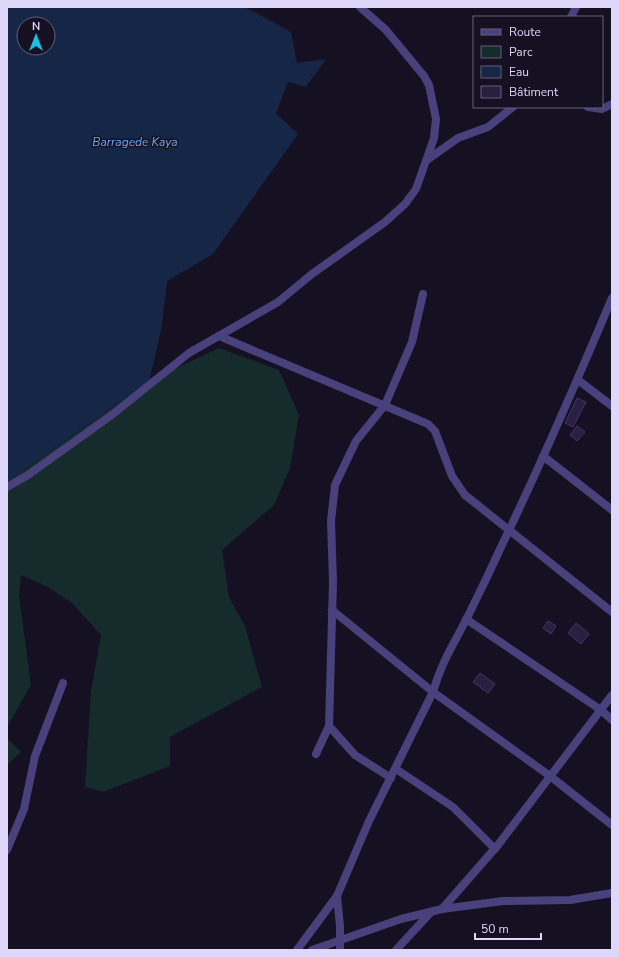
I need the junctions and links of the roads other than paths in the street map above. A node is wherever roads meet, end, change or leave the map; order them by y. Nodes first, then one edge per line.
1 (576, 7) edge
2 (363, 9) edge
3 (572, 16) edge
4 (612, 104) edge
5 (512, 108) edge
6 (590, 108) edge
7 (427, 160) junction
8 (423, 294) dead end
9 (612, 298) edge
10 (610, 311) edge
11 (219, 336) junction
12 (578, 380) junction
13 (385, 405) junction
14 (612, 406) edge
15 (543, 456) junction
16 (7, 487) edge
17 (612, 510) edge
18 (510, 530) junction
19 (332, 610) junction
20 (612, 612) edge
21 (466, 619) junction
22 (63, 683) dead end
23 (433, 692) junction
24 (612, 695) edge
25 (600, 710) junction
26 (612, 720) edge
27 (329, 726) junction
28 (316, 754) dead end
29 (396, 769) junction
30 (550, 776) junction
31 (391, 778) junction
32 (612, 825) edge
33 (495, 849) junction
34 (7, 850) edge
35 (612, 893) edge
36 (337, 896) junction
37 (442, 909) junction
38 (431, 912) junction
39 (340, 941) junction
40 (296, 950) edge
41 (312, 950) edge
42 (340, 950) edge
43 (396, 950) edge

1 - 3 street
2 - 7 street
4 - 6 street
5 - 7 street
7 - 11 street
8 - 13 street
9 - 10 street
10 - 12 street
11 - 13 street
11 - 16 street
12 - 14 street
12 - 15 street
13 - 18 street
13 - 19 street
15 - 17 street
15 - 18 street
18 - 20 street
18 - 21 street
19 - 23 street
19 - 27 street
21 - 23 street
21 - 25 street
22 - 34 street
23 - 29 street
23 - 30 street
24 - 25 street
25 - 26 street
25 - 30 street
27 - 28 street
27 - 31 street
29 - 31 street
29 - 33 street
30 - 32 street
30 - 33 street
31 - 36 street
33 - 37 street
35 - 37 street
36 - 39 street
36 - 40 street
37 - 38 street
38 - 39 street
38 - 43 street
39 - 41 street
39 - 42 street

